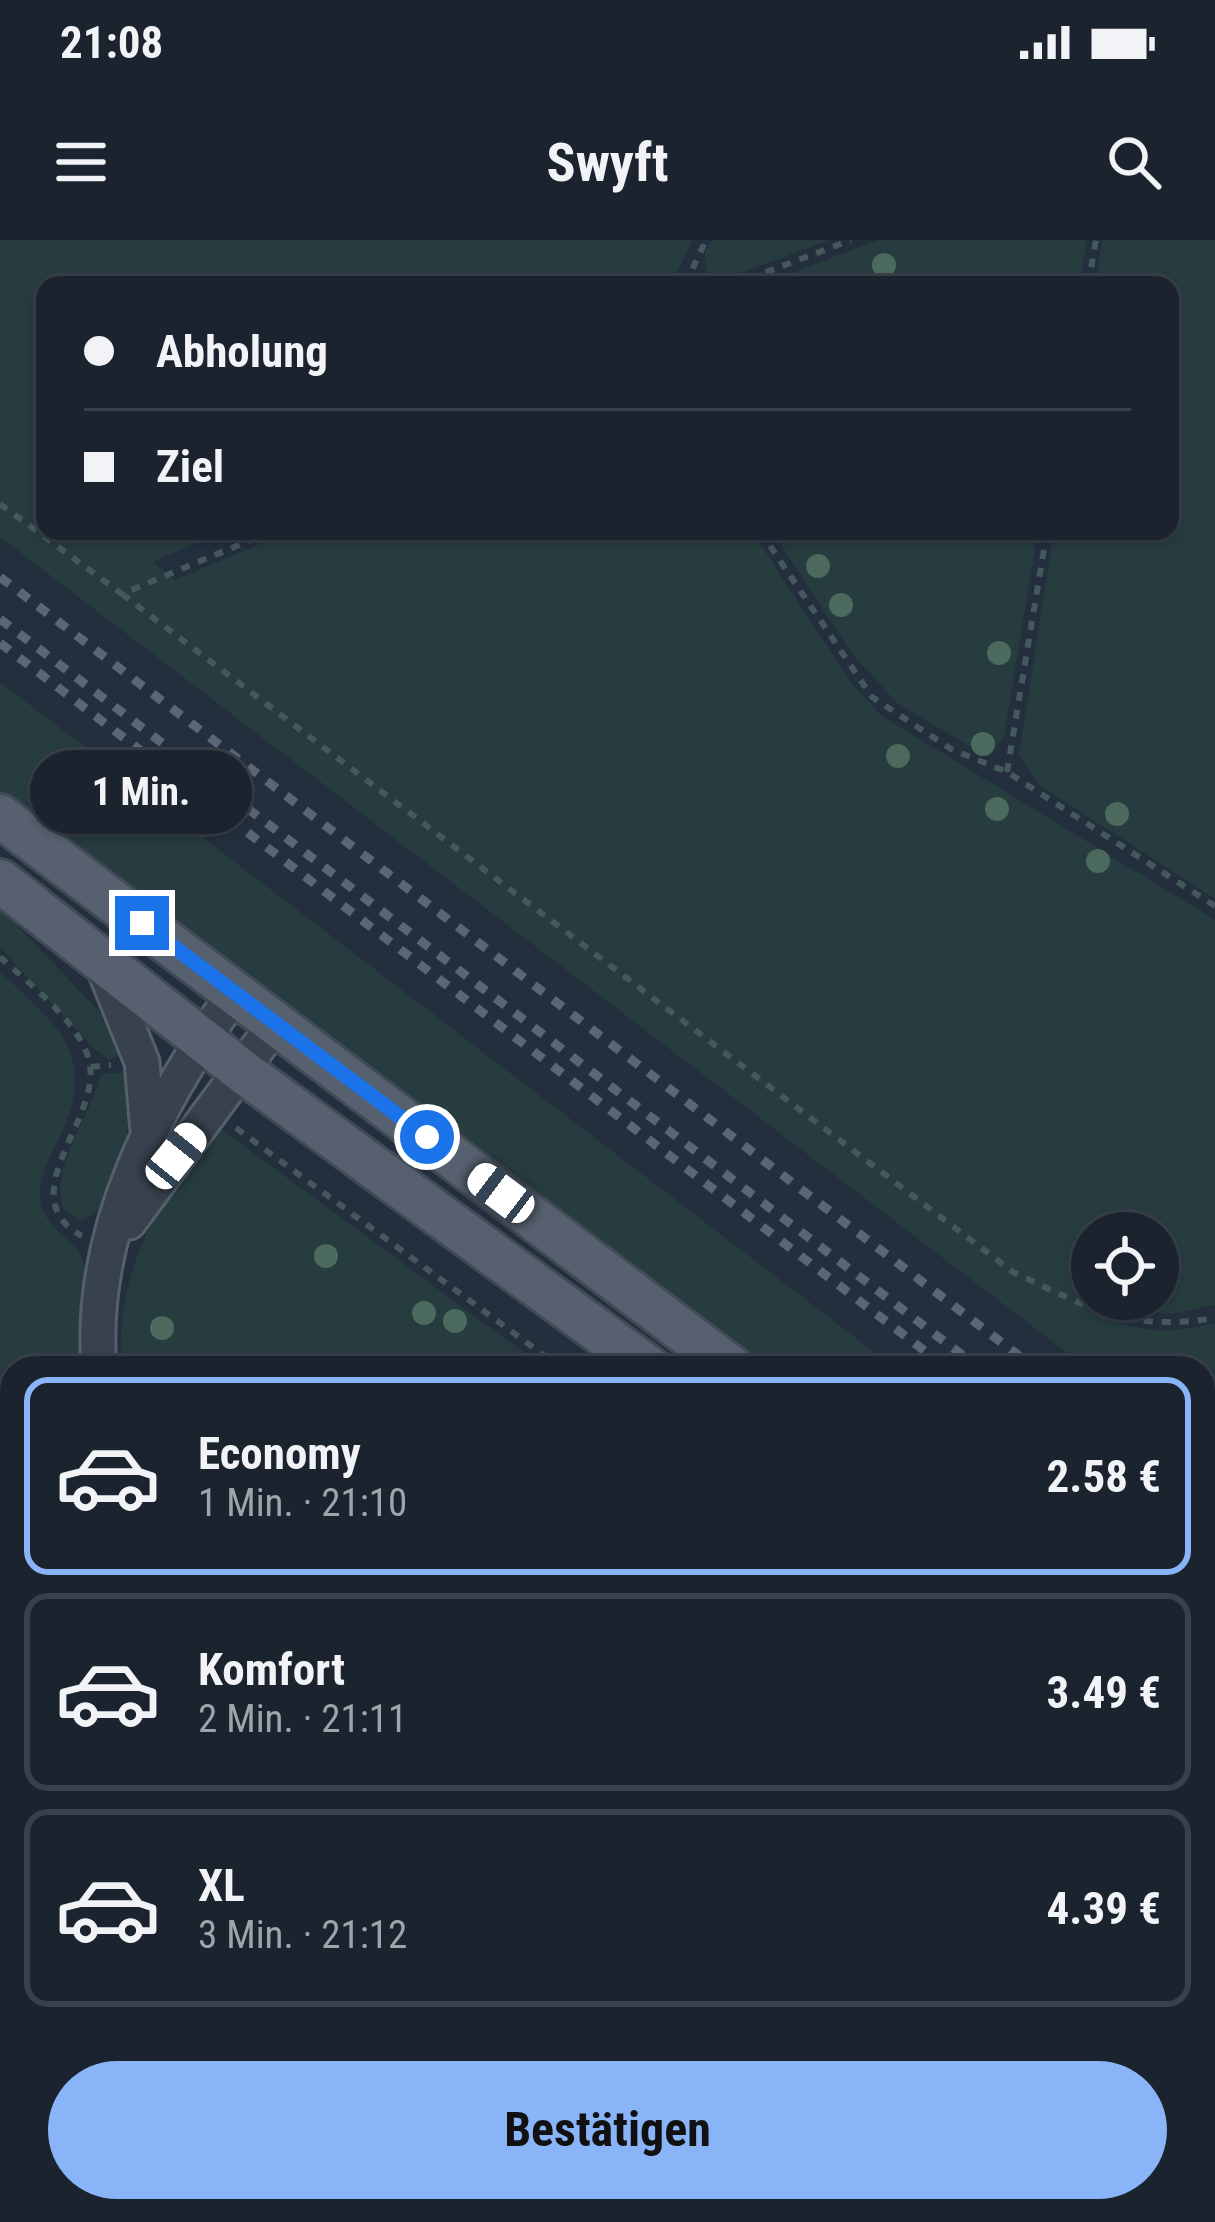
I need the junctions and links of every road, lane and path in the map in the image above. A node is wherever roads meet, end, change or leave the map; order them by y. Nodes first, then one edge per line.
1 (706, 240) edge
2 (851, 240) edge
3 (1096, 240) edge
4 (689, 276) edge
5 (756, 276) edge
6 (1090, 276) edge
7 (0, 504) edge
8 (36, 531) edge
9 (49, 540) edge
10 (251, 540) edge
11 (766, 540) edge
12 (1046, 540) edge
13 (122, 594) junction
14 (1007, 772) junction
15 (0, 816) edge
16 (0, 880) edge
17 (1215, 906) edge
18 (0, 957) edge
19 (101, 961) junction
20 (236, 993) junction
21 (276, 1024) junction
22 (202, 1040) junction
23 (142, 1062) junction
24 (91, 1067) junction
25 (242, 1071) junction
26 (214, 1108) junction
27 (148, 1133) junction
28 (112, 1249) junction
29 (1215, 1318) edge
30 (100, 1356) edge
31 (544, 1356) edge
32 (634, 1356) edge
33 (716, 1356) edge

1 - 4 path
2 - 5 path
3 - 6 path
7 - 8 path
9 - 13 path
10 - 13 path
11 - 14 path
12 - 14 path
13 - 29 path
14 - 17 path
15 - 20 main road
16 - 19 main road
18 - 24 path
19 - 22 main road
19 - 23 street
20 - 21 main road
20 - 22 street
21 - 25 street
21 - 33 main road
22 - 25 main road
22 - 27 street
23 - 24 path
23 - 27 street
24 - 28 path
25 - 26 street
25 - 32 main road
26 - 28 street
26 - 31 path
27 - 28 street
28 - 30 street

